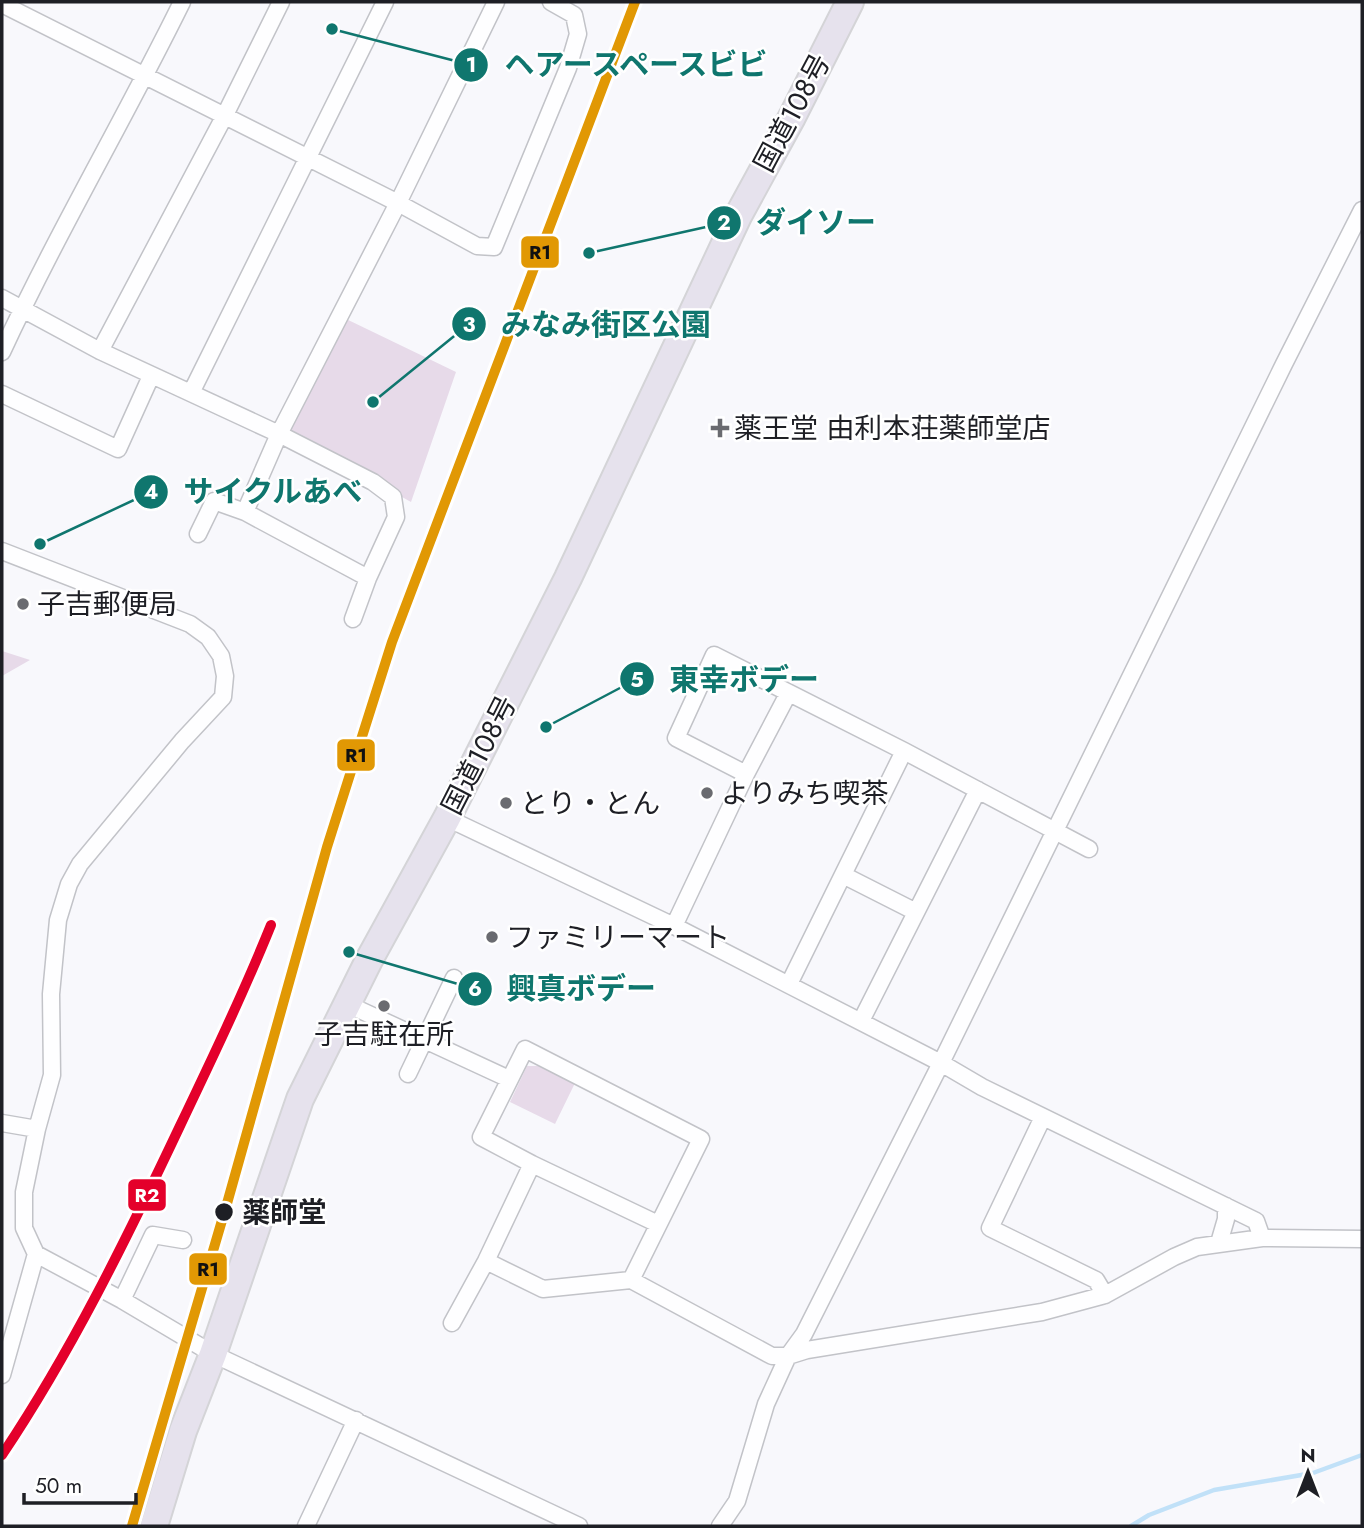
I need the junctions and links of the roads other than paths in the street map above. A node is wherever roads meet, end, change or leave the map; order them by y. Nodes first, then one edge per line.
1 (182, 2) edge
2 (281, 2) edge
3 (385, 2) edge
4 (496, 2) edge
5 (551, 2) edge
6 (850, 2) edge
7 (2, 4) edge
8 (146, 76) junction
9 (224, 117) junction
10 (309, 158) junction
11 (398, 203) junction
12 (1362, 210) edge
13 (2, 298) edge
14 (22, 308) junction
15 (100, 351) junction
16 (2, 352) edge
17 (151, 376) junction
18 (191, 393) junction
19 (2, 394) edge
20 (279, 434) junction
21 (245, 512) junction
22 (198, 534) dead end
23 (2, 551) edge
24 (368, 578) junction
25 (353, 619) dead end
26 (788, 694) junction
27 (904, 751) junction
28 (746, 775) junction
29 (978, 790) junction
30 (447, 818) junction
31 (1056, 830) junction
32 (1088, 849) dead end
33 (843, 875) junction
34 (916, 912) junction
35 (674, 926) junction
36 (454, 978) dead end
37 (789, 984) junction
38 (348, 1004) junction
39 (861, 1021) junction
40 (424, 1041) junction
41 (942, 1063) junction
42 (408, 1074) dead end
43 (509, 1079) junction
44 (1043, 1116) junction
45 (2, 1123) edge
46 (37, 1129) junction
47 (532, 1164) junction
48 (1226, 1206) junction
49 (658, 1224) junction
50 (1262, 1238) junction
51 (1362, 1239) edge
52 (183, 1240) dead end
53 (1219, 1243) junction
54 (36, 1254) junction
55 (486, 1261) junction
56 (631, 1280) junction
57 (1105, 1295) junction
58 (122, 1300) junction
59 (452, 1323) dead end
60 (213, 1354) junction
61 (788, 1356) junction
62 (2, 1375) edge
63 (356, 1420) junction
64 (154, 1526) edge
65 (306, 1526) edge
66 (579, 1526) edge
67 (719, 1526) edge

1 - 8 street
2 - 9 street
3 - 10 street
4 - 11 street
5 - 11 street
6 - 30 highway, 国道108号
7 - 8 street
8 - 9 street
8 - 14 street
9 - 10 street
9 - 15 street
10 - 11 street
10 - 18 street
11 - 20 street
12 - 31 street
13 - 14 street
14 - 15 street
14 - 16 street
15 - 17 street
17 - 18 street
17 - 19 street
18 - 20 street
20 - 21 street
20 - 24 street
21 - 22 street
21 - 24 street
23 - 46 street
24 - 25 street
26 - 27 street
26 - 28 street
26 - 28 street
27 - 29 street
27 - 33 street
28 - 35 street
29 - 31 street
29 - 34 street
30 - 35 street
30 - 38 highway, 国道108号
31 - 32 street
31 - 41 street
33 - 34 street
33 - 37 street
34 - 39 street
35 - 37 street
36 - 40 street
37 - 39 street
38 - 40 street
38 - 60 highway, 国道108号
39 - 41 street
40 - 42 street
40 - 43 street
41 - 44 street
41 - 61 street
43 - 47 street
43 - 49 street
44 - 48 street
44 - 57 street
45 - 46 street
46 - 54 street
47 - 49 street
47 - 55 street
48 - 50 street
48 - 53 street
49 - 56 street
50 - 51 street
50 - 53 street
52 - 58 street
53 - 57 street
54 - 58 street
54 - 62 street
55 - 56 street
55 - 59 street
56 - 61 street
57 - 61 street
58 - 60 street
60 - 63 street
60 - 64 highway, 国道108号
61 - 67 street
63 - 65 street
63 - 66 street

